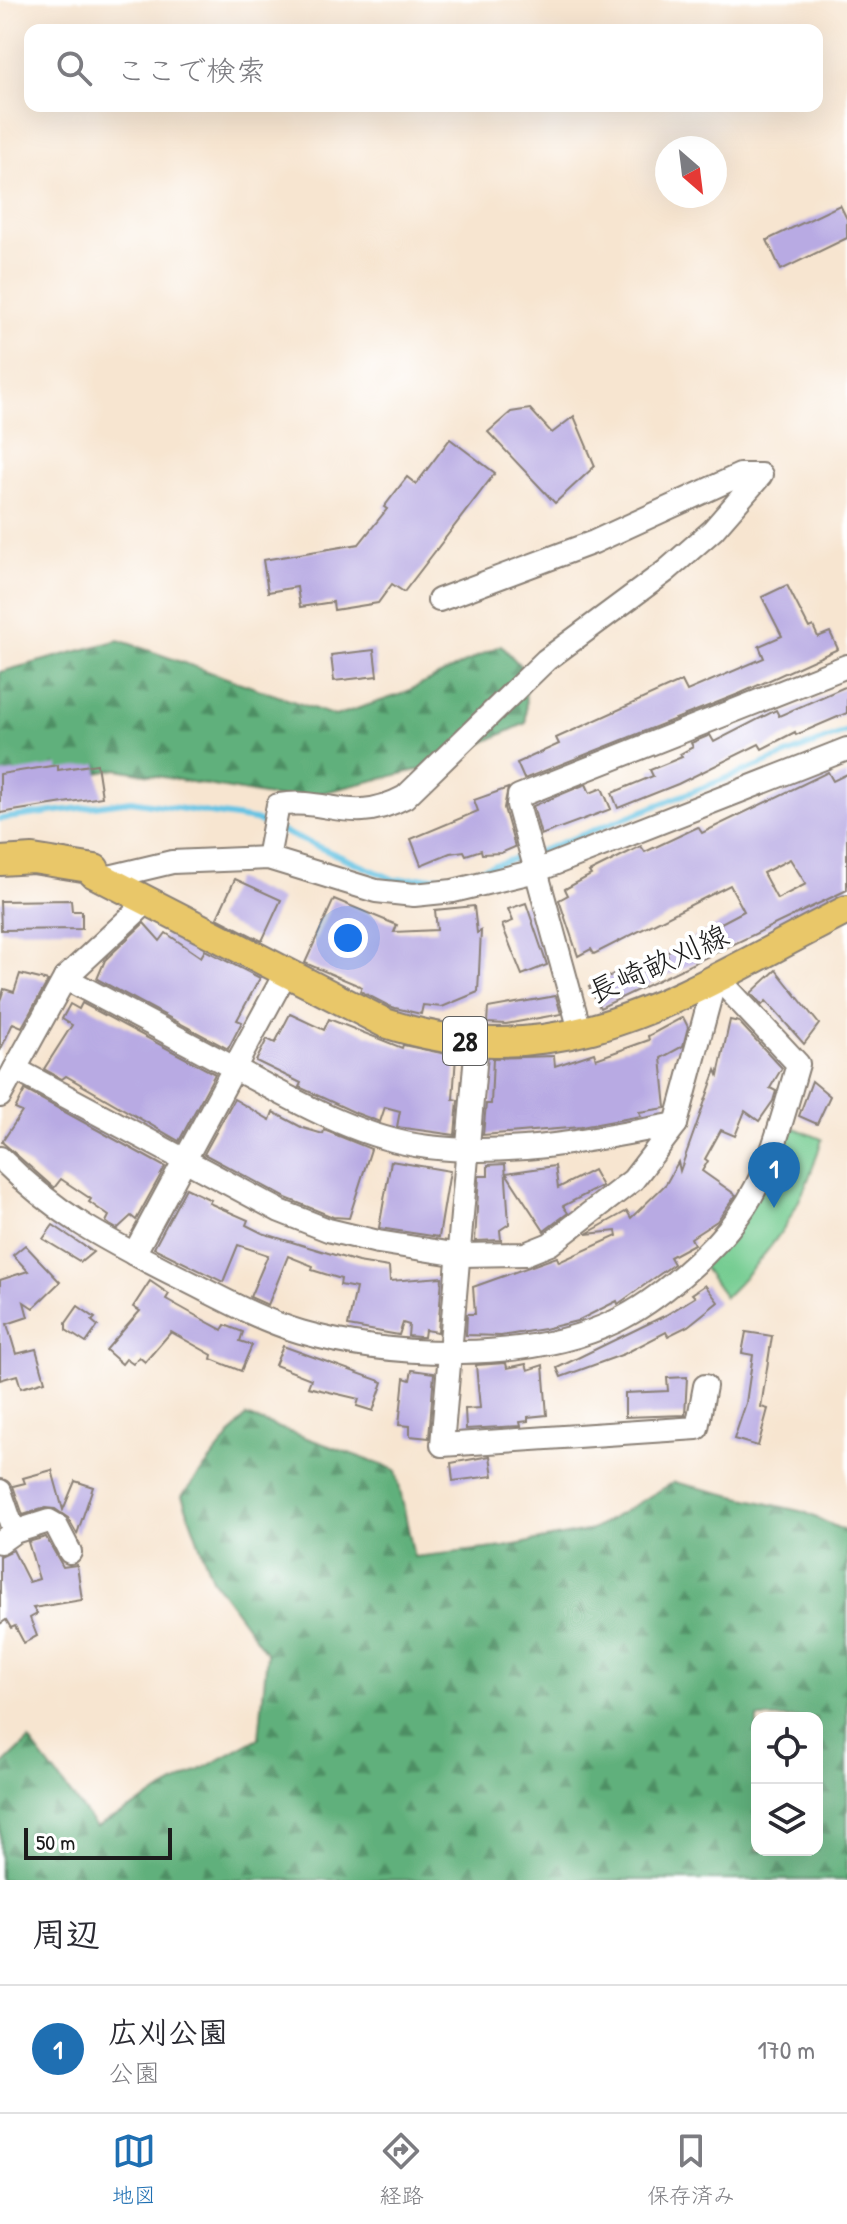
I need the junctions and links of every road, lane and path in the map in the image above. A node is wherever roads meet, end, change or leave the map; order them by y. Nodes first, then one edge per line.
1 (439, 600) dead end
2 (847, 666) edge
3 (847, 749) edge
4 (272, 839) junction
5 (0, 861) edge
6 (535, 869) junction
7 (0, 874) edge
8 (99, 876) junction
9 (149, 900) junction
10 (847, 910) edge
11 (285, 974) junction
12 (716, 976) junction
13 (65, 978) junction
14 (581, 1034) junction
15 (477, 1042) junction
16 (233, 1067) junction
17 (15, 1069) junction
18 (0, 1096) edge
19 (676, 1124) junction
20 (470, 1150) junction
21 (0, 1158) edge
22 (185, 1160) junction
23 (134, 1254) junction
24 (460, 1255) junction
25 (451, 1350) junction
26 (705, 1386) dead end
27 (0, 1491) edge
28 (7, 1537) edge
29 (70, 1552) dead end

1 - 4 street
2 - 6 street
3 - 6 street
4 - 6 street
4 - 8 street
5 - 8 main road, 長崎畝刈線 / 28
6 - 14 street
7 - 8 main road, 長崎畝刈線 / 28
8 - 9 main road, 長崎畝刈線 / 28
9 - 11 main road, 長崎畝刈線 / 28
9 - 13 street
10 - 12 main road, 長崎畝刈線 / 28
11 - 15 main road, 長崎畝刈線 / 28
11 - 16 street
12 - 14 main road, 長崎畝刈線 / 28
12 - 19 street
12 - 25 street
13 - 16 street
13 - 17 street
14 - 15 main road, 長崎畝刈線 / 28
15 - 20 street
16 - 20 street
16 - 22 street
17 - 18 street
17 - 22 street
19 - 20 street
19 - 24 street
20 - 24 street
21 - 23 street
22 - 23 street
22 - 24 street
23 - 25 street
24 - 25 street
25 - 26 street
27 - 28 street
28 - 29 street

